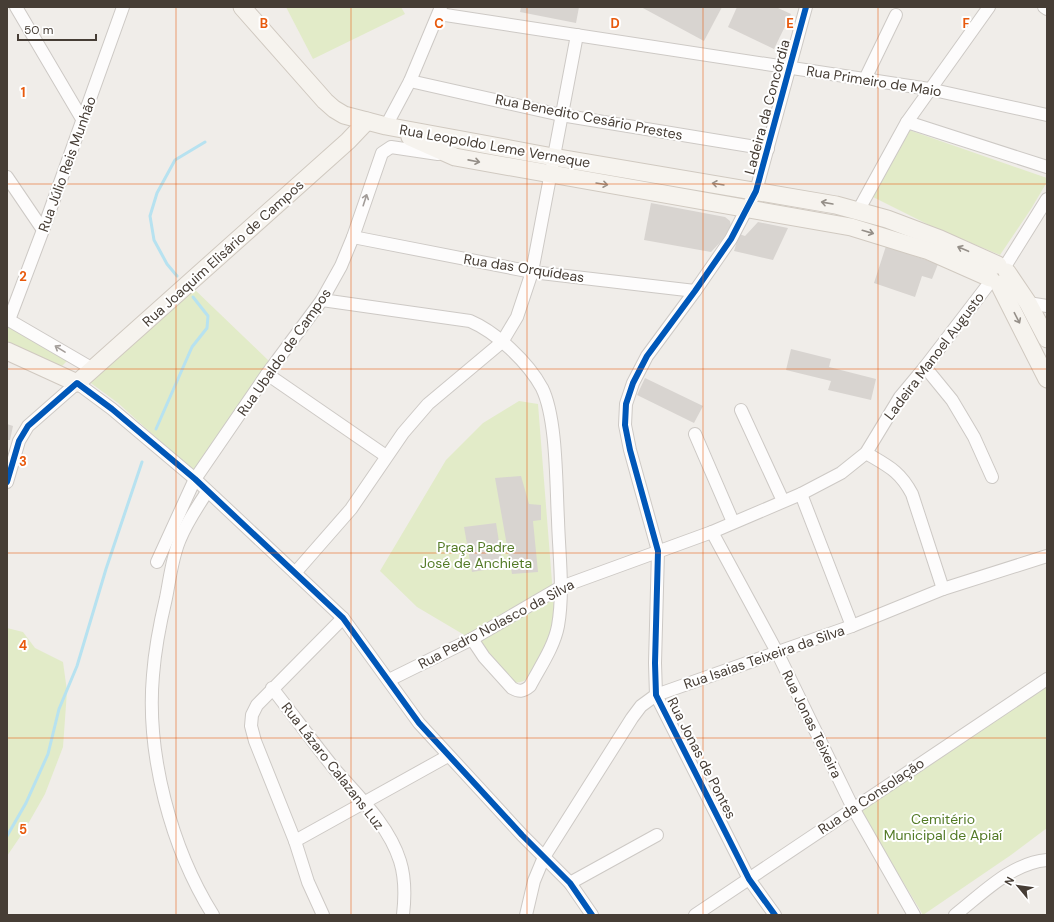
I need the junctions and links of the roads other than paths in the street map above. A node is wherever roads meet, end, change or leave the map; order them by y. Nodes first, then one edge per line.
1 (16, 7) edge
2 (123, 7) edge
3 (242, 7) edge
4 (806, 7) edge
5 (989, 7) edge
6 (1044, 7) edge
7 (1047, 9) edge
8 (440, 10) edge
9 (896, 15) dead end
10 (577, 35) junction
11 (790, 68) junction
12 (864, 79) junction
13 (410, 81) junction
14 (929, 89) junction
15 (561, 115) junction
16 (1047, 115) edge
17 (82, 119) junction
18 (367, 121) junction
19 (907, 122) junction
20 (386, 126) junction
21 (768, 149) junction
22 (455, 157) junction
23 (554, 157) junction
24 (1047, 167) edge
25 (550, 175) junction
26 (7, 177) edge
27 (756, 191) junction
28 (1047, 199) edge
29 (748, 208) junction
30 (858, 212) junction
31 (1042, 215) edge
32 (43, 230) junction
33 (353, 237) junction
34 (532, 272) junction
35 (998, 275) junction
36 (695, 292) junction
37 (322, 300) junction
38 (1028, 303) junction
39 (1047, 306) edge
40 (8, 319) edge
41 (1047, 339) edge
42 (502, 342) junction
43 (7, 351) edge
44 (925, 368) junction
45 (93, 369) junction
46 (267, 374) junction
47 (1047, 379) edge
48 (77, 383) junction
49 (741, 410) dead end
50 (696, 434) dead end
51 (866, 453) junction
52 (386, 456) junction
53 (992, 477) dead end
54 (195, 479) junction
55 (7, 482) edge
56 (207, 492) junction
57 (801, 494) junction
58 (783, 501) junction
59 (733, 522) junction
60 (712, 532) junction
61 (658, 551) junction
62 (1047, 556) edge
63 (157, 562) dead end
64 (295, 573) junction
65 (560, 587) junction
66 (943, 589) junction
67 (343, 618) junction
68 (852, 626) junction
69 (472, 638) junction
70 (777, 652) junction
71 (1047, 679) edge
72 (389, 680) junction
73 (272, 688) junction
74 (656, 695) junction
75 (448, 756) junction
76 (364, 802) junction
77 (853, 808) junction
78 (657, 835) dead end
79 (296, 841) junction
80 (544, 857) junction
81 (1047, 860) edge
82 (749, 879) junction
83 (570, 883) junction
84 (213, 915) edge
85 (323, 915) edge
86 (404, 915) edge
87 (526, 915) edge
88 (592, 915) edge
89 (695, 915) edge
90 (775, 915) edge
91 (914, 915) edge
92 (956, 915) edge

1 - 17 street
2 - 17 street, Rua Júlio Reis Munhão
3 - 18 main road
4 - 11 street, Ladeira da Concórdia
5 - 14 street
6 - 7 street
8 - 10 street, Rua Primeiro de Maio
8 - 13 street
9 - 12 street
10 - 11 street, Rua Primeiro de Maio
10 - 15 street
11 - 12 street, Rua Primeiro de Maio
11 - 21 street, Ladeira da Concórdia
12 - 14 street, Rua Primeiro de Maio
13 - 15 street, Rua Benedito Cesário Prestes
13 - 20 street
14 - 16 street, Rua Primeiro de Maio
14 - 19 street
15 - 21 street, Rua Benedito Cesário Prestes
15 - 23 street
17 - 32 street, Rua Júlio Reis Munhão
18 - 20 main road
18 - 45 main road, Rua Joaquim Elisário de Campos
19 - 24 street
19 - 30 street
20 - 22 main road, Rua Leopoldo Leme Verneque
20 - 23 main road, Rua Leopoldo Leme Verneque
21 - 27 street, Ladeira da Concórdia
22 -> 25 main road, Rua Leopoldo Leme Verneque
33 -> 22 street, Rua Ubaldo de Campos
23 - 25 street
27 -> 23 main road, Rua Leopoldo Leme Verneque
25 -> 29 main road, Rua Leopoldo Leme Verneque
25 - 34 street
26 - 32 street
27 - 29 street, Ladeira da Concórdia
30 -> 27 main road, Rua Leopoldo Leme Verneque
28 - 31 street, Ladeira Manoel Augusto
29 -> 35 main road, Rua Leopoldo Leme Verneque
29 - 36 street, Ladeira da Concórdia
35 -> 30 main road, Rua Leopoldo Leme Verneque
31 - 35 street, Ladeira Manoel Augusto
32 - 40 street, Rua Júlio Reis Munhão
33 - 34 street, Rua das Orquídeas
33 - 37 street, Rua Ubaldo de Campos
34 - 36 street, Rua das Orquídeas
34 - 42 street
35 - 38 main road
35 - 44 street, Ladeira Manoel Augusto
35 -> 47 main road
36 - 61 street, Rua Jonas de Pontes
37 - 42 street
37 - 46 street, Rua Ubaldo de Campos
38 - 39 street
38 - 41 main road
45 -> 40 street
42 - 52 street
42 - 65 street
43 - 48 main road
44 - 51 street, Ladeira Manoel Augusto
44 - 53 street
45 - 48 main road, Rua Joaquim Elisário de Campos
46 - 52 street
46 - 54 street, Rua Ubaldo de Campos
48 - 54 street
48 - 55 street
49 - 58 street
50 - 59 street
51 - 57 street, Rua Pedro Nolasco da Silva
51 - 66 street
52 - 64 street
54 - 56 street
54 - 63 street, Rua Ubaldo de Campos
56 - 64 street
56 - 84 street
57 - 58 street, Rua Pedro Nolasco da Silva
57 - 68 street
58 - 59 street, Rua Pedro Nolasco da Silva
59 - 60 street, Rua Pedro Nolasco da Silva
60 - 61 street, Rua Pedro Nolasco da Silva
60 - 70 street, Rua Jonas Teixeira
61 - 65 street, Rua Pedro Nolasco da Silva
61 - 74 street, Rua Jonas de Pontes
62 - 66 street, Rua Isaias Teixeira da Silva
64 - 67 street
65 - 69 street, Rua Pedro Nolasco da Silva
65 - 69 street
66 - 68 street, Rua Isaias Teixeira da Silva
67 - 72 street
67 - 73 street
68 - 70 street, Rua Isaias Teixeira da Silva
69 - 72 street, Rua Pedro Nolasco da Silva
70 - 74 street, Rua Isaias Teixeira da Silva
70 - 77 street, Rua Jonas Teixeira
71 - 77 street, Rua da Consolação
72 - 75 street
73 - 76 street, Rua Lázaro Calazans Luz
73 - 79 street
74 - 80 street, Rua Isaias Teixeira da Silva
74 - 82 street, Rua Jonas de Pontes
75 - 76 street
75 - 80 street
76 - 79 street
76 - 86 street, Rua Lázaro Calazans Luz
77 - 82 street, Rua da Consolação
77 - 91 street, Rua Jonas Teixeira
78 - 83 street
79 - 85 street
80 - 83 street
80 - 87 street, Rua Isaias Teixeira da Silva
81 - 92 street
82 - 89 street, Rua da Consolação
82 - 90 street, Rua Jonas de Pontes
83 - 88 street

